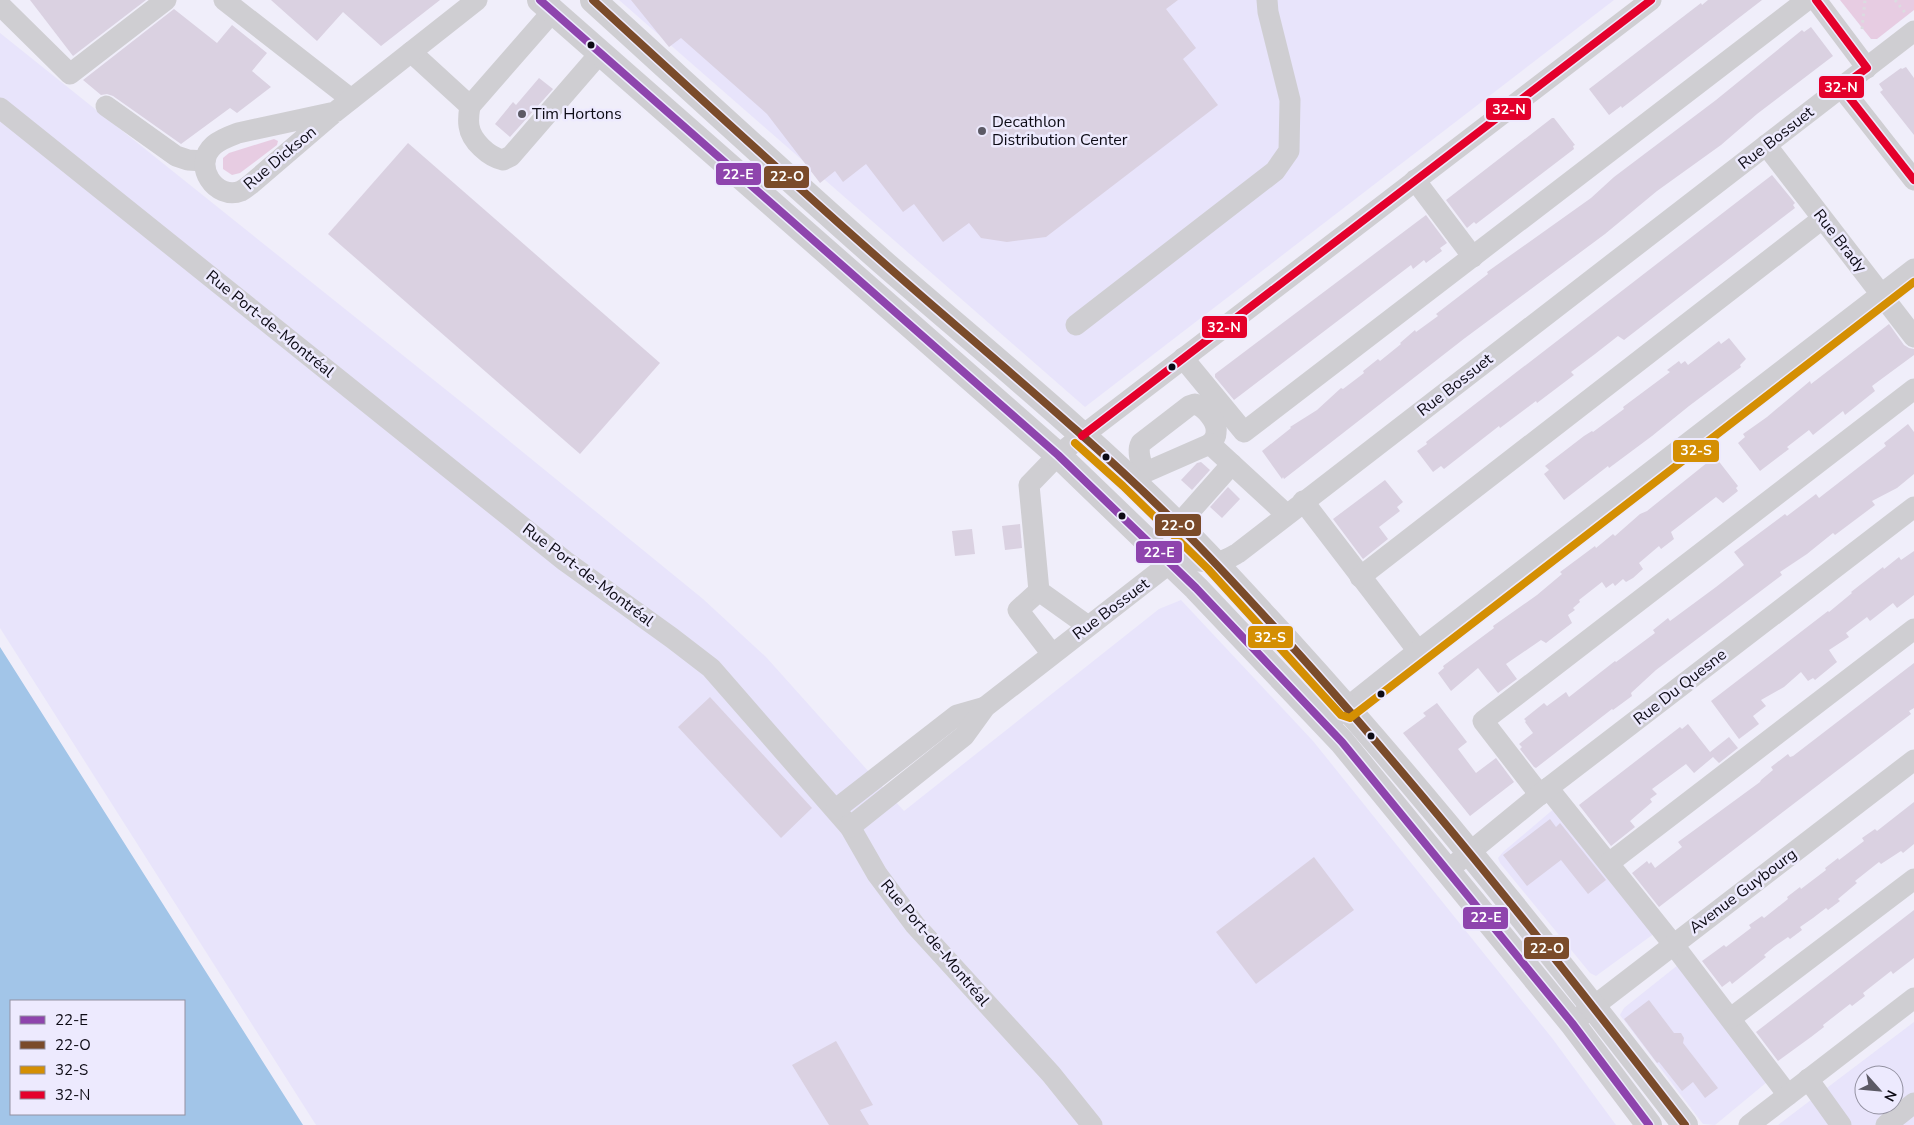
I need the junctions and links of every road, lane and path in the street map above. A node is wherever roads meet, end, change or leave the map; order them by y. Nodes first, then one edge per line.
1 (166, 0) edge
2 (224, 0) edge
3 (477, 0) edge
4 (593, 0) edge
5 (1267, 0) edge
6 (1651, 0) edge
7 (1806, 0) edge
8 (1816, 0) edge
9 (1865, 0) edge
10 (1895, 0) edge
11 (0, 5) edge
12 (546, 6) edge
13 (1911, 24) edge
14 (1861, 30) dead end
15 (411, 52) junction
16 (601, 52) junction
17 (1867, 68) junction
18 (1841, 87) junction
19 (343, 105) junction
20 (106, 106) dead end
21 (470, 106) junction
22 (0, 108) edge
23 (1766, 145) junction
24 (205, 161) junction
25 (1415, 180) junction
26 (1914, 180) edge
27 (1822, 219) junction
28 (860, 242) junction
29 (1473, 257) junction
30 (841, 263) junction
31 (1914, 268) edge
32 (1881, 294) junction
33 (1076, 325) dead end
34 (1914, 337) edge
35 (1182, 358) junction
36 (1914, 389) edge
37 (1082, 436) junction
38 (1210, 444) junction
39 (1058, 454) junction
40 (1232, 464) junction
41 (1137, 476) junction
42 (1303, 501) junction
43 (1914, 507) edge
44 (1286, 514) junction
45 (1178, 525) junction
46 (1215, 562) junction
47 (1170, 563) junction
48 (1360, 577) junction
49 (1038, 591) junction
50 (1088, 626) junction
51 (1914, 629) edge
52 (1418, 651) junction
53 (1052, 654) junction
54 (985, 707) junction
55 (1348, 708) junction
56 (1326, 725) junction
57 (1914, 760) edge
58 (1544, 791) junction
59 (836, 809) junction
60 (850, 827) junction
61 (1469, 852) junction
62 (1609, 863) junction
63 (1448, 870) junction
64 (1914, 879) edge
65 (1673, 944) junction
66 (1914, 998) edge
67 (1594, 1006) junction
68 (1731, 1018) junction
69 (1572, 1023) junction
70 (1808, 1079) junction
71 (1788, 1095) junction
72 (1914, 1103) edge
73 (1092, 1125) edge
74 (1649, 1125) edge
75 (1685, 1125) edge
76 (1749, 1125) edge
77 (1841, 1125) edge
78 (1886, 1125) edge

1 - 11 street
2 - 19 street
3 - 15 street, Rue Dickson
4 - 28 main road
5 - 33 street
6 - 25 street
7 - 29 street
8 - 17 street
9 - 14 path
10 - 13 path
12 - 16 main road
12 - 21 street
13 - 17 street, Rue Bossuet
15 - 19 street, Rue Dickson
15 - 21 street
16 - 21 street
16 - 30 main road
17 - 18 street, Rue Bossuet
18 - 23 street, Rue Bossuet
18 - 26 street
19 - 24 street, Rue Dickson
19 - 24 street, Rue Dickson
20 - 24 street
22 - 59 street, Rue Port-de-Montréal
23 - 27 street, Rue Brady
23 - 42 street, Rue Bossuet
25 - 29 street
25 - 35 street
27 - 32 street, Rue Brady
27 - 48 street
28 - 30 main road
28 - 37 main road
29 - 35 street
30 - 39 main road
31 - 32 street
32 - 34 street, Rue Brady
32 - 52 street
35 - 37 street
36 - 58 street
37 - 39 street
37 - 41 main road
38 - 40 street
38 - 41 street
38 - 41 street
39 - 47 main road
39 - 49 street
40 - 44 street
40 - 45 street
41 - 45 main road
42 - 44 street, Rue Bossuet
42 - 48 street
43 - 58 street, Rue Du Quesne
44 - 46 street, Rue Bossuet
45 - 46 main road
46 - 47 street, Rue Bossuet
46 - 55 main road
47 - 50 street, Rue Bossuet
47 - 56 main road
48 - 52 street
49 - 50 street
49 - 53 street
50 - 53 street, Rue Bossuet
51 - 62 street
52 - 55 street
53 - 54 street, Rue Bossuet
54 - 59 street, Rue Bossuet
54 - 60 street, Rue Bossuet
55 - 56 street
55 - 61 main road
56 - 63 main road
57 - 65 street, Avenue Guybourg
58 - 61 street, Rue Du Quesne
58 - 62 street
59 - 60 street, Rue Port-de-Montréal
60 - 73 street, Rue Port-de-Montréal
61 - 63 street, Rue Du Quesne
61 - 67 main road
62 - 65 street
63 - 69 main road
64 - 68 street
65 - 67 street, Avenue Guybourg
65 - 68 street
66 - 70 street
67 - 69 street, Avenue Guybourg
67 - 75 main road
68 - 71 street
69 - 74 main road
70 - 71 street
70 - 77 street
71 - 76 street
72 - 78 street

